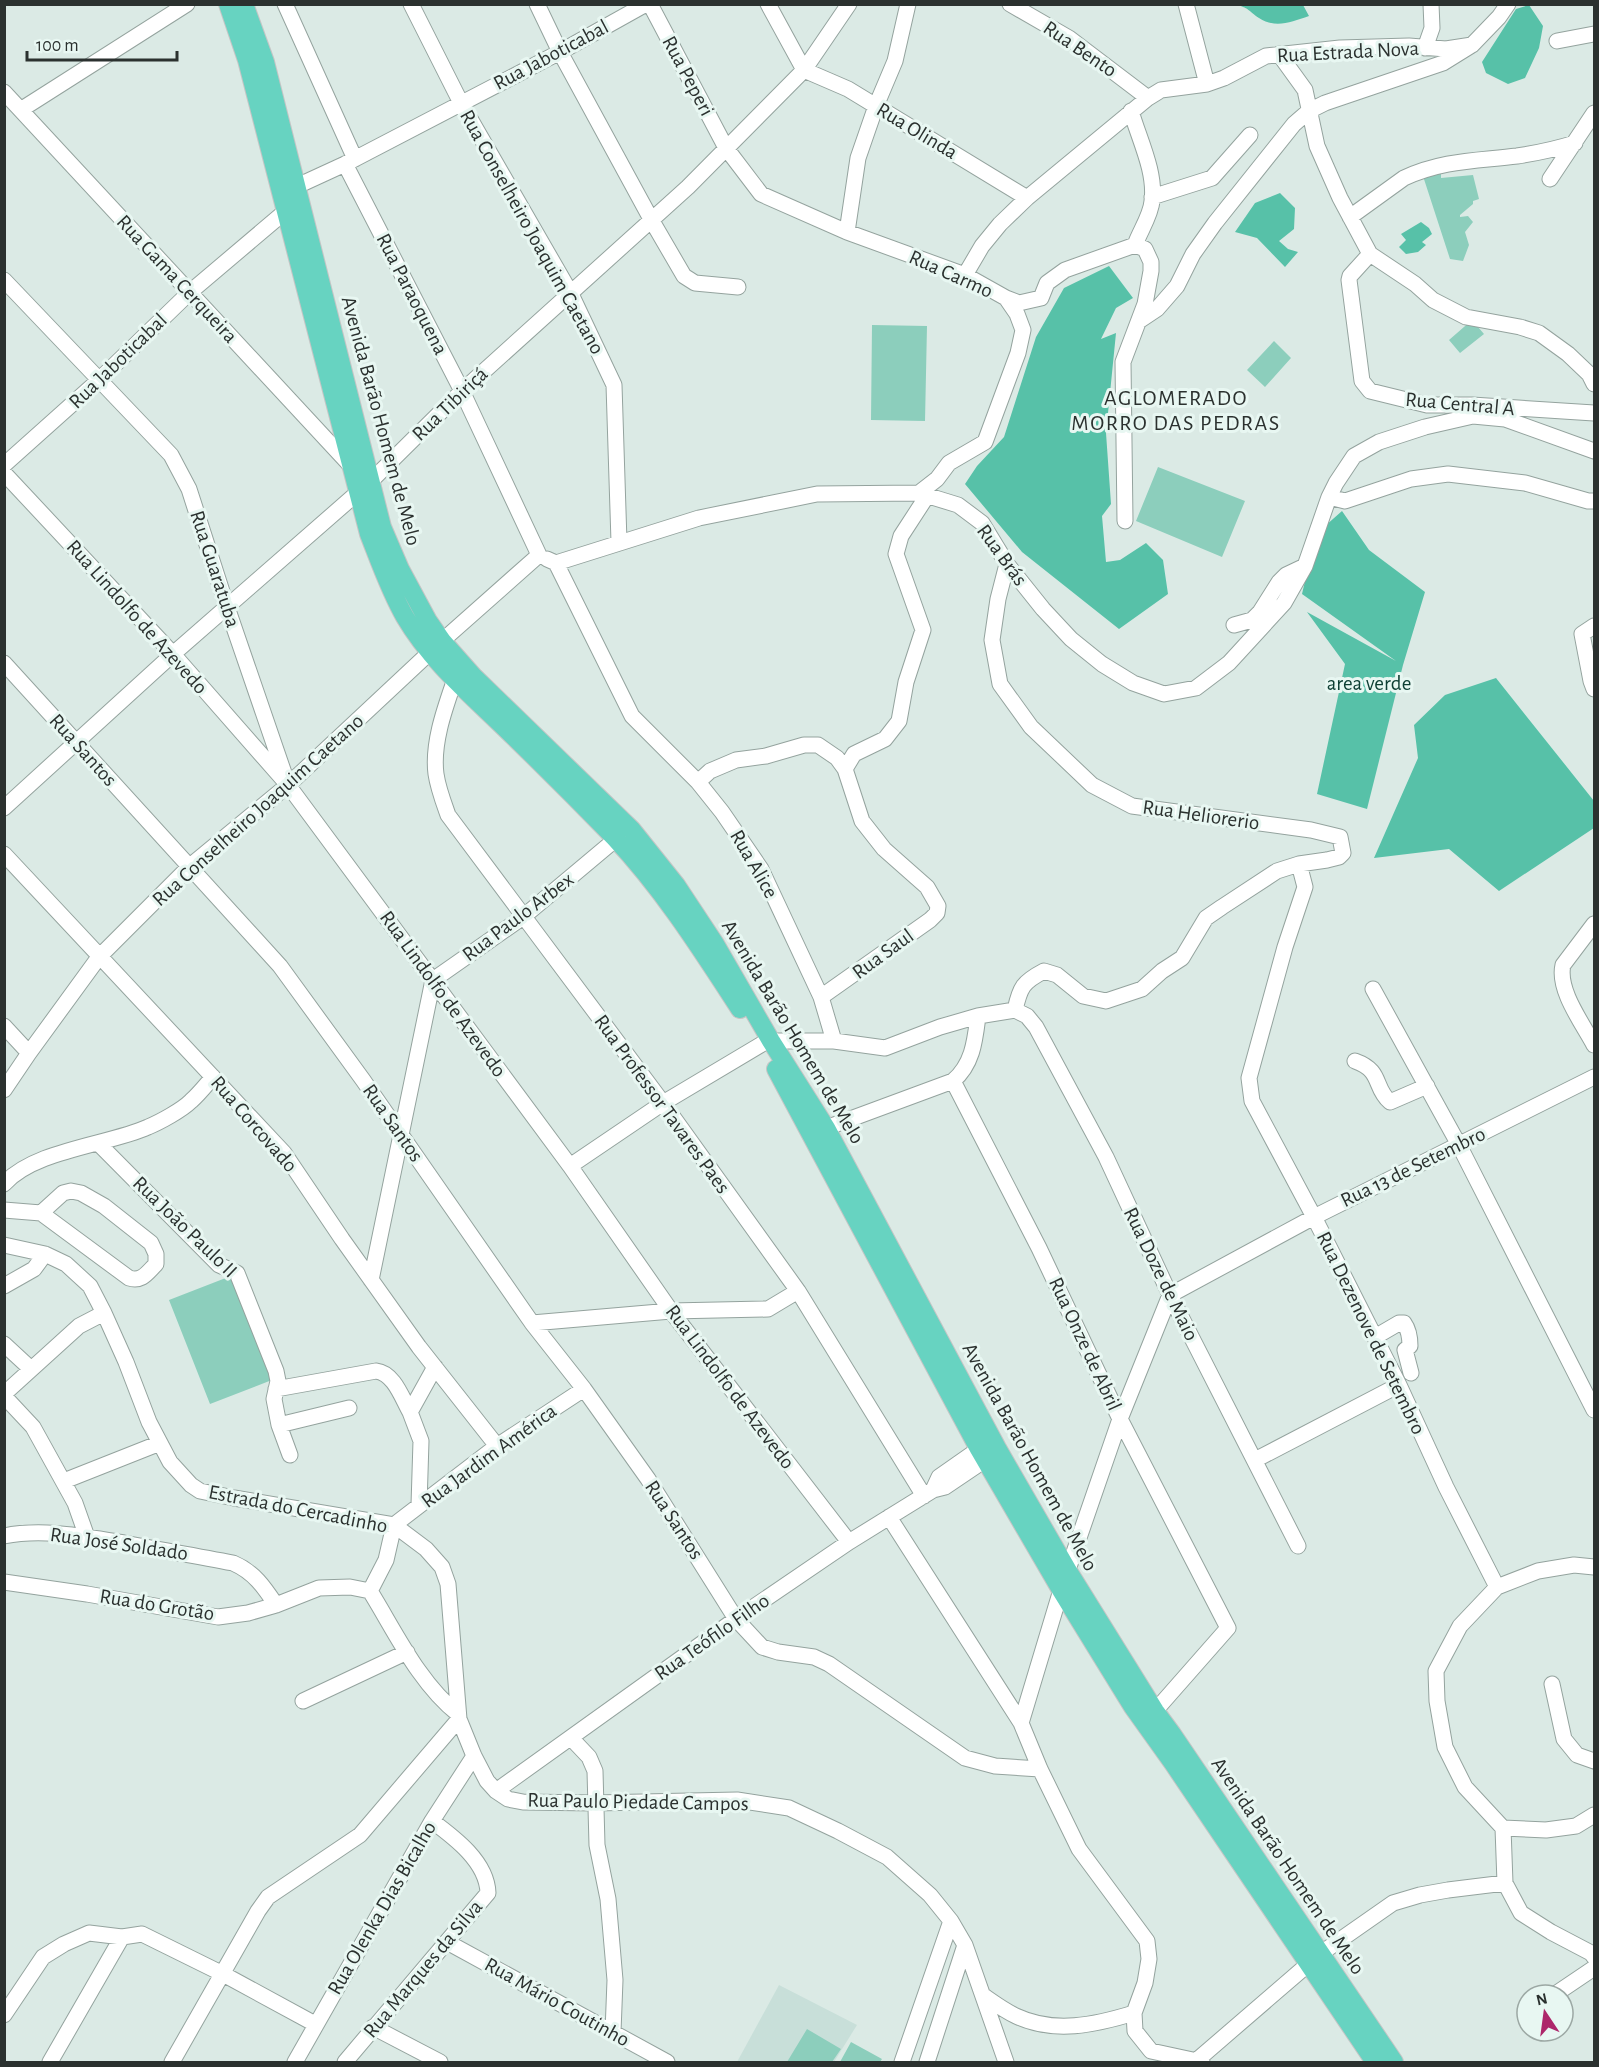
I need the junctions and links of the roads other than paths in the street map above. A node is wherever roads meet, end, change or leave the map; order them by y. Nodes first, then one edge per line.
1 (187, 4) edge
2 (228, 4) edge
3 (244, 4) edge
4 (285, 4) edge
5 (411, 4) edge
6 (537, 4) edge
7 (648, 4) edge
8 (768, 4) edge
9 (849, 4) edge
10 (908, 4) edge
11 (1010, 4) edge
12 (1186, 4) edge
13 (1431, 4) edge
14 (1508, 4) edge
15 (1594, 34) edge
16 (1557, 40) dead end
17 (1472, 45) junction
18 (1425, 48) junction
19 (560, 52) junction
20 (1279, 54) junction
21 (804, 70) junction
22 (1207, 84) junction
23 (4, 92) edge
24 (1148, 98) junction
25 (461, 103) junction
26 (876, 106) junction
27 (22, 109) junction
28 (1131, 111) junction
29 (1309, 111) junction
30 (1594, 113) edge
31 (1250, 135) dead end
32 (1575, 143) junction
33 (726, 148) junction
34 (350, 161) junction
35 (1550, 179) dead end
36 (295, 187) junction
37 (1027, 198) junction
38 (1152, 198) junction
39 (287, 210) junction
40 (1350, 217) junction
41 (652, 221) junction
42 (847, 232) junction
43 (1135, 244) junction
44 (1370, 254) junction
45 (965, 275) junction
46 (4, 279) edge
47 (738, 287) dead end
48 (570, 292) junction
49 (189, 293) junction
50 (1006, 298) junction
51 (1139, 321) junction
52 (99, 380) junction
53 (1594, 384) edge
54 (462, 392) junction
55 (1432, 406) junction
56 (1594, 413) edge
57 (1431, 426) junction
58 (1594, 451) edge
59 (4, 465) edge
60 (350, 465) junction
61 (4, 473) edge
62 (364, 486) junction
63 (923, 495) junction
64 (1329, 497) junction
65 (1594, 501) edge
66 (1125, 521) dead end
67 (619, 542) junction
68 (539, 555) junction
69 (556, 563) junction
70 (1007, 564) junction
71 (1305, 566) junction
72 (227, 607) junction
73 (1233, 625) dead end
74 (1588, 630) edge
75 (436, 647) junction
76 (173, 654) junction
77 (4, 663) edge
78 (455, 679) junction
79 (1594, 688) edge
80 (471, 695) junction
81 (446, 706) junction
82 (76, 742) junction
83 (845, 769) junction
84 (698, 782) junction
85 (288, 784) junction
86 (4, 808) edge
87 (616, 839) junction
88 (4, 854) edge
89 (1299, 864) junction
90 (190, 866) junction
91 (523, 917) junction
92 (1594, 924) edge
93 (99, 957) junction
94 (433, 980) junction
95 (1373, 989) dead end
96 (821, 998) junction
97 (1015, 1010) junction
98 (978, 1016) junction
99 (4, 1026) edge
100 (834, 1041) junction
101 (767, 1042) junction
102 (1594, 1045) edge
103 (29, 1053) junction
104 (1354, 1061) dead end
105 (213, 1077) junction
106 (1594, 1077) edge
107 (953, 1081) junction
108 (1427, 1086) junction
109 (4, 1090) edge
110 (663, 1103) junction
111 (826, 1128) junction
112 (401, 1134) junction
113 (98, 1143) junction
114 (1458, 1145) junction
115 (570, 1166) junction
116 (4, 1184) edge
117 (4, 1210) edge
118 (41, 1213) junction
119 (1314, 1217) junction
120 (4, 1245) edge
121 (45, 1254) junction
122 (371, 1280) junction
123 (4, 1286) edge
124 (798, 1291) junction
125 (1170, 1295) junction
126 (671, 1311) junction
127 (104, 1312) junction
128 (532, 1323) junction
129 (1375, 1337) junction
130 (4, 1344) edge
131 (435, 1367) junction
132 (31, 1370) junction
133 (1411, 1373) dead end
134 (1399, 1385) junction
135 (276, 1389) junction
136 (584, 1389) junction
137 (4, 1395) edge
138 (349, 1408) dead end
139 (1594, 1410) edge
140 (410, 1412) junction
141 (1120, 1419) junction
142 (279, 1425) junction
143 (988, 1432) junction
144 (160, 1443) junction
145 (497, 1446) junction
146 (290, 1455) dead end
147 (982, 1455) junction
148 (1255, 1460) junction
149 (64, 1481) junction
150 (928, 1493) junction
151 (419, 1505) junction
152 (889, 1516) junction
153 (394, 1525) junction
154 (4, 1536) edge
155 (87, 1537) junction
156 (849, 1542) junction
157 (1298, 1546) dead end
158 (1594, 1568) edge
159 (1068, 1572) junction
160 (4, 1582) edge
161 (1497, 1587) junction
162 (1061, 1590) junction
163 (370, 1591) junction
164 (276, 1605) junction
165 (736, 1619) junction
166 (407, 1652) junction
167 (1552, 1684) dead end
168 (303, 1701) dead end
169 (1133, 1707) junction
170 (1155, 1711) junction
171 (459, 1716) junction
172 (1021, 1723) junction
173 (571, 1738) junction
174 (474, 1756) junction
175 (1594, 1761) edge
176 (1040, 1769) junction
177 (496, 1791) junction
178 (595, 1803) junction
179 (1594, 1815) edge
180 (432, 1821) junction
181 (1503, 1828) junction
182 (1505, 1883) junction
183 (951, 1921) junction
184 (122, 1937) junction
185 (447, 1942) junction
186 (965, 1945) junction
187 (1594, 1956) edge
188 (1314, 1960) junction
189 (1594, 1968) edge
190 (223, 1974) junction
191 (1572, 1983) edge
192 (984, 1996) junction
193 (1134, 2013) junction
194 (4, 2015) edge
195 (315, 2024) junction
196 (373, 2027) junction
197 (613, 2032) junction
198 (50, 2062) edge
199 (172, 2062) edge
200 (295, 2062) edge
201 (345, 2062) edge
202 (440, 2062) edge
203 (666, 2062) edge
204 (902, 2062) edge
205 (927, 2062) edge
206 (1006, 2062) edge
207 (1199, 2062) edge
208 (1374, 2062) edge
209 (1394, 2062) edge

1 - 27 street
2 - 39 main road, Avenida Barão Homem de Melo
3 - 36 main road, Avenida Barão Homem de Melo
4 - 34 street, Rua Paraoquena
5 - 25 street, Rua Conselheiro Joaquim Caetano
6 - 19 street
7 - 19 street, Rua Jaboticabal
7 - 33 street, Rua Peperi
8 - 21 street
9 - 21 street, Rua Tibiriçá
10 - 26 street
11 - 24 street, Rua Bento
12 - 22 street
13 - 18 street
14 - 17 street
15 - 16 street
17 - 18 street, Rua Estrada Nova
17 - 29 street
18 - 20 street, Rua Estrada Nova
19 - 25 street, Rua Jaboticabal
19 - 41 street
20 - 22 street, Rua Estrada Nova
20 - 29 street
21 - 26 street, Rua Olinda
21 - 33 street, Rua Tibiriçá
22 - 24 street, Rua Estrada Nova
23 - 27 street, Rua Gama Cerqueira
24 - 28 street, Rua Estrada Nova
25 - 34 street, Rua Jaboticabal
25 - 48 street, Rua Conselheiro Joaquim Caetano
26 - 37 street, Rua Olinda
26 - 42 street
27 - 49 street, Rua Gama Cerqueira
28 - 37 street, Rua Estrada Nova
28 - 38 street
29 - 40 street
29 - 51 street
30 - 32 street
31 - 38 street
32 - 35 street
32 - 40 street
33 - 41 street, Rua Tibiriçá
33 - 42 street, Rua Carmo
34 - 36 street, Rua Jaboticabal
34 - 54 street, Rua Paraoquena
36 - 62 main road, Avenida Barão Homem de Melo
37 - 45 street, Rua Estrada Nova
38 - 43 street
39 - 49 street, Rua Jaboticabal
39 - 60 main road, Avenida Barão Homem de Melo
40 - 44 street
41 - 47 street
41 - 48 street, Rua Tibiriçá
42 - 45 street, Rua Carmo
43 - 50 street
43 - 51 street
44 - 53 street
44 - 55 street, Rua Central A
45 - 50 street, Rua Carmo
46 - 52 street, Rua Guaratuba
48 - 54 street, Rua Tibiriçá
48 - 67 street, Rua Conselheiro Joaquim Caetano
49 - 52 street, Rua Jaboticabal
49 - 60 street, Rua Gama Cerqueira
50 - 63 street, Rua Carmo
51 - 66 street
52 - 59 street, Rua Jaboticabal
52 - 72 street, Rua Guaratuba
54 - 62 street, Rua Tibiriçá
54 - 68 street, Rua Paraoquena
55 - 56 street, Rua Central A
55 - 57 street
57 - 58 street, Rua Brás
57 - 64 street, Rua Brás
60 - 62 main road, Avenida Barão Homem de Melo
61 - 76 street, Rua Lindolfo de Azevedo
62 - 72 street, Rua Tibiriçá
62 - 75 main road, Avenida Barão Homem de Melo
63 - 67 street, Rua Brás
63 - 70 street, Rua Brás
63 - 83 street, Rua Carmo
64 - 65 street
64 - 71 street, Rua Brás
67 - 69 street, Rua Brás
68 - 69 street
68 - 75 street, Rua Conselheiro Joaquim Caetano
69 - 84 street, Rua Alice
70 - 71 street, Rua Brás
70 - 89 street, Rua Heliorerio
71 - 73 street
72 - 76 street, Rua Tibiriçá
72 - 85 street, Rua Guaratuba
74 - 79 street
75 - 78 main road, Avenida Barão Homem de Melo
75 - 85 street, Rua Conselheiro Joaquim Caetano
75 - 101 main road, Avenida Barão Homem de Melo
76 - 82 street, Rua Tibiriçá
76 - 85 street, Rua Lindolfo de Azevedo
77 - 82 street, Rua Santos
78 - 80 main road, Avenida Barão Homem de Melo
78 - 81 street, Rua Professor Tavares Paes
80 - 81 street
80 - 87 main road, Avenida Barão Homem de Melo
81 - 91 street, Rua Professor Tavares Paes
82 - 86 street, Rua Tibiriçá
82 - 90 street, Rua Santos
83 - 84 street
83 - 96 street, Rua Saul
84 - 96 street, Rua Alice
85 - 90 street, Rua Conselheiro Joaquim Caetano
85 - 94 street, Rua Lindolfo de Azevedo
87 - 91 street, Rua Paulo Arbex
87 - 101 main road, Avenida Barão Homem de Melo
88 - 93 street, Rua Corcovado
89 - 97 street
89 - 119 street, Rua Dezenove de Setembro
90 - 93 street, Rua Conselheiro Joaquim Caetano
90 - 112 street, Rua Santos
91 - 94 street, Rua Paulo Arbex
91 - 110 street, Rua Professor Tavares Paes
92 - 102 street
93 - 103 street, Rua Conselheiro Joaquim Caetano
93 - 105 street, Rua Corcovado
94 - 112 street
94 - 115 street, Rua Lindolfo de Azevedo
95 - 108 street
96 - 100 street, Rua Alice
97 - 98 street
97 - 125 street, Rua Doze de Maio
98 - 100 street
98 - 107 street
99 - 103 street
100 - 101 street
101 - 110 street
101 - 111 main road, Avenida Barão Homem de Melo
101 - 147 main road, Avenida Barão Homem de Melo
103 - 109 street, Rua Conselheiro Joaquim Caetano
104 - 108 street
105 - 113 street
105 - 122 street, Rua Corcovado
106 - 114 street, Rua 13 de Setembro
107 - 111 street
107 - 141 street, Rua Onze de Abril
108 - 114 street
110 - 115 street
110 - 124 street, Rua Professor Tavares Paes
111 - 143 main road, Avenida Barão Homem de Melo
112 - 122 street
112 - 128 street, Rua Santos
113 - 116 street
113 - 135 street, Rua João Paulo II
114 - 119 street, Rua 13 de Setembro
114 - 139 street
115 - 126 street, Rua Lindolfo de Azevedo
117 - 118 street
118 - 118 street
119 - 125 street, Rua 13 de Setembro
119 - 129 street, Rua Dezenove de Setembro
120 - 121 street, Estrada do Cercadinho
121 - 123 street
121 - 127 street, Estrada do Cercadinho
122 - 131 street, Rua Corcovado
124 - 126 street
124 - 150 street, Rua Professor Tavares Paes
125 - 141 street
125 - 148 street, Rua Doze de Maio
126 - 128 street
126 - 156 street, Rua Lindolfo de Azevedo
127 - 132 street
127 - 144 street, Estrada do Cercadinho
128 - 136 street, Rua Santos
129 - 133 street
129 - 134 street, Rua Dezenove de Setembro
130 - 132 street
131 - 140 street
131 - 145 street, Rua Corcovado
132 - 137 street
134 - 148 street
134 - 161 street, Rua Dezenove de Setembro
135 - 140 street
135 - 142 street, Rua João Paulo II
136 - 145 street, Rua Jardim América
136 - 165 street, Rua Santos
137 - 149 street
138 - 142 street
140 - 151 street
141 - 159 street
141 - 170 street, Rua Onze de Abril
142 - 146 street, Rua João Paulo II
143 - 147 street
143 - 159 main road, Avenida Barão Homem de Melo
144 - 149 street
144 - 153 street, Estrada do Cercadinho
145 - 151 street, Rua Jardim América
147 - 150 street, Rua Teófilo Filho
147 - 162 main road, Avenida Barão Homem de Melo
148 - 157 street, Rua Doze de Maio
149 - 155 street
150 - 152 street, Rua Teófilo Filho
151 - 153 street, Rua Jardim América
152 - 156 street, Rua Teófilo Filho
152 - 172 street
153 - 163 street
153 - 171 street, Estrada do Cercadinho
154 - 155 street, Rua José Soldado
155 - 164 street, Rua José Soldado
156 - 165 street, Rua Teófilo Filho
158 - 161 street
159 - 162 street
159 - 170 main road, Avenida Barão Homem de Melo
160 - 164 street, Rua do Grotão
161 - 181 street
162 - 169 main road, Avenida Barão Homem de Melo
162 - 172 street
163 - 164 street, Rua do Grotão
163 - 166 street
165 - 173 street, Rua Teófilo Filho
165 - 176 street, Rua Santos
166 - 168 street
166 - 171 street
167 - 175 street
169 - 170 main road
169 - 188 main road, Avenida Barão Homem de Melo
170 - 188 main road, Avenida Barão Homem de Melo
171 - 174 street, Estrada do Cercadinho
171 - 190 street
172 - 176 street
173 - 177 street, Rua Teófilo Filho
173 - 178 street
174 - 177 street, Estrada do Cercadinho
174 - 180 street, Rua Olenka Dias Bicalho
176 - 193 street
177 - 178 street, Rua Paulo Piedade Campos
178 - 183 street, Rua Paulo Piedade Campos
178 - 197 street
179 - 181 street
180 - 185 street, Rua Marques da Silva
180 - 195 street, Rua Olenka Dias Bicalho
181 - 182 street
182 - 187 street
182 - 188 street
183 - 186 street, Rua Paulo Piedade Campos
183 - 204 street
184 - 190 street
184 - 194 street
184 - 198 street
185 - 196 street, Rua Marques da Silva
185 - 197 street, Rua Mário Coutinho
186 - 192 street, Rua Paulo Piedade Campos
186 - 205 street
188 - 207 street
188 - 208 main road, Avenida Barão Homem de Melo
188 - 209 main road, Avenida Barão Homem de Melo
189 - 191 street
190 - 195 street
190 - 199 street
192 - 193 street
192 - 206 street, Rua Paulo Piedade Campos
193 - 207 street
195 - 200 street, Rua Olenka Dias Bicalho
196 - 201 street, Rua Marques da Silva
196 - 202 street
197 - 203 street, Rua Mário Coutinho

